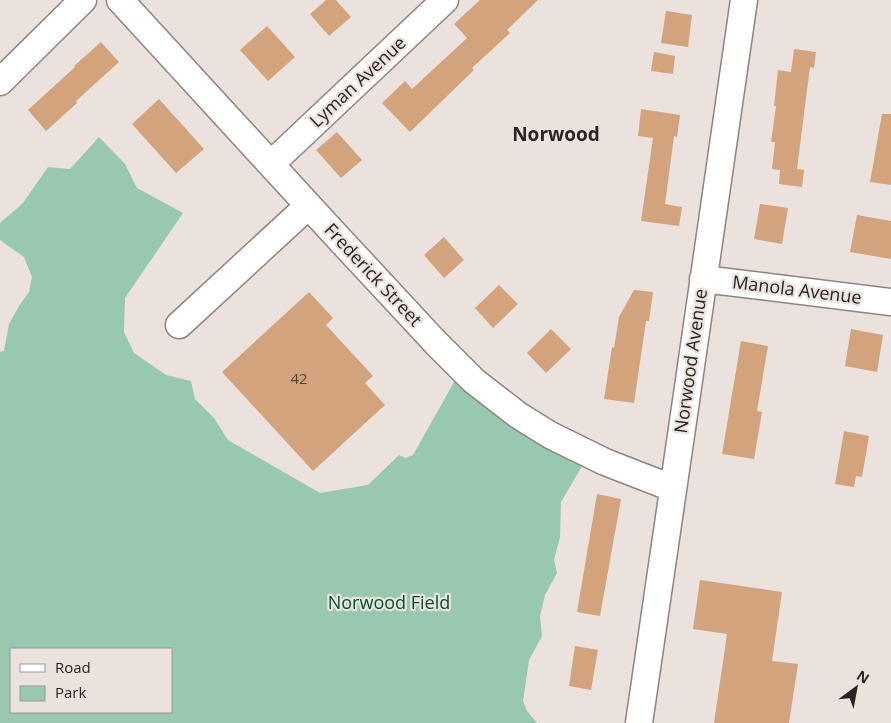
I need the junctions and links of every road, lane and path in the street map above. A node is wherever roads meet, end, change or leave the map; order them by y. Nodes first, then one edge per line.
1 (84, 0) edge
2 (120, 0) edge
3 (445, 0) edge
4 (744, 0) edge
5 (0, 82) edge
6 (271, 164) junction
7 (308, 206) junction
8 (703, 279) junction
9 (891, 302) edge
10 (179, 325) dead end
11 (672, 488) junction
12 (638, 723) edge

1 - 5 street
2 - 6 street, Frederick Street
3 - 6 street, Lyman Avenue
4 - 8 street, Norwood Avenue
6 - 7 street, Frederick Street
7 - 10 street
7 - 11 street, Frederick Street
8 - 9 street, Manola Avenue
8 - 11 street, Norwood Avenue
11 - 12 street, Norwood Avenue

